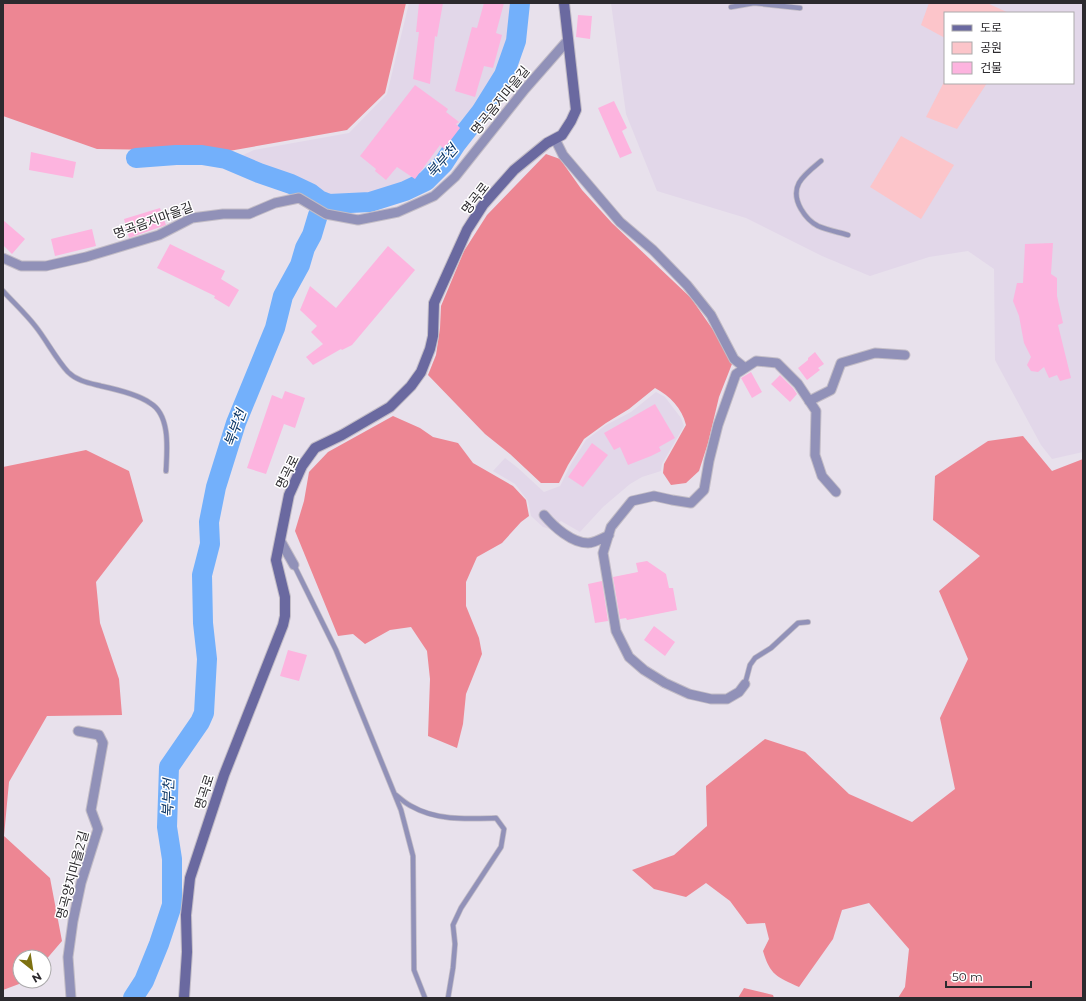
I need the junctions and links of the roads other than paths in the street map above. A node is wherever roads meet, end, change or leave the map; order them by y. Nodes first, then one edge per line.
1 (564, 3) edge
2 (731, 7) dead end
3 (800, 8) dead end
4 (568, 40) junction
5 (555, 139) junction
6 (821, 161) dead end
7 (848, 235) dead end
8 (3, 258) edge
9 (3, 291) edge
10 (905, 355) dead end
11 (745, 368) junction
12 (809, 401) junction
13 (166, 471) dead end
14 (836, 492) dead end
15 (544, 515) dead end
16 (609, 536) junction
17 (280, 540) junction
18 (294, 565) joint
19 (808, 622) dead end
20 (745, 684) joint
21 (78, 731) dead end
22 (394, 794) junction
23 (71, 998) edge
24 (184, 998) edge
25 (425, 998) edge
26 (448, 998) edge

1 - 4 main road, 명곡로
2 - 3 lane
4 - 5 main road, 명곡로
4 - 8 street, 명곡음지마을길
5 - 11 street
5 - 17 main road, 명곡로
6 - 7 lane
9 - 13 lane
10 - 12 street
11 - 12 street
11 - 16 street
12 - 14 street
15 - 16 street
16 - 20 street
17 - 18 street
17 - 24 main road, 명곡로
18 - 22 lane
19 - 20 lane
21 - 23 street, 명곡양지마을2길
22 - 25 lane
22 - 26 lane

